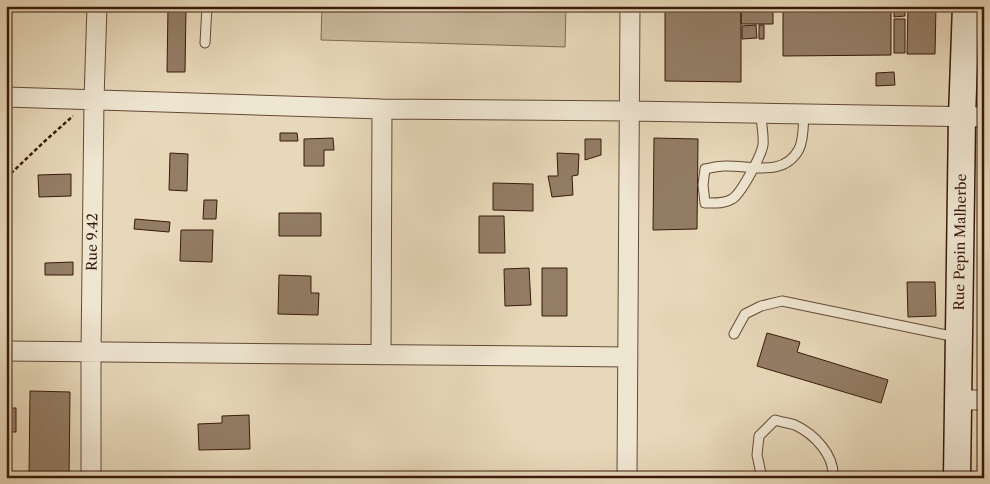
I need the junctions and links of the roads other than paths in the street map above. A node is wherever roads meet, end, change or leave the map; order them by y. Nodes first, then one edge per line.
1 (96, 6) edge
2 (207, 6) edge
3 (630, 6) edge
4 (966, 6) edge
5 (206, 43) dead end
6 (6, 97) edge
7 (93, 100) junction
8 (382, 109) junction
9 (630, 111) junction
10 (760, 113) junction
11 (804, 114) junction
12 (973, 117) edge
13 (754, 168) junction
14 (734, 334) dead end
15 (959, 338) junction
16 (6, 351) edge
17 (91, 352) junction
18 (381, 355) junction
19 (628, 357) junction
20 (958, 400) junction
21 (984, 400) edge
22 (91, 478) edge
23 (627, 478) edge
24 (762, 478) edge
25 (833, 478) edge
26 (957, 478) edge

1 - 7 street, Rue 9.42
2 - 5 lane
3 - 9 street
4 - 12 street, Rue Pepin Malherbe
6 - 7 street
7 - 8 street
7 - 17 street, Rue 9.42
8 - 9 street
8 - 18 street
9 - 10 street
9 - 19 street
10 - 11 street
10 - 13 lane
11 - 12 street
11 - 13 lane
12 - 15 street, Rue Pepin Malherbe
13 - 13 lane
14 - 15 lane
15 - 20 street, Rue Pepin Malherbe
16 - 17 street
17 - 18 street
17 - 22 street, Rue 9.42
18 - 19 street
19 - 23 street
20 - 21 street
20 - 26 street, Rue Pepin Malherbe
24 - 25 lane

